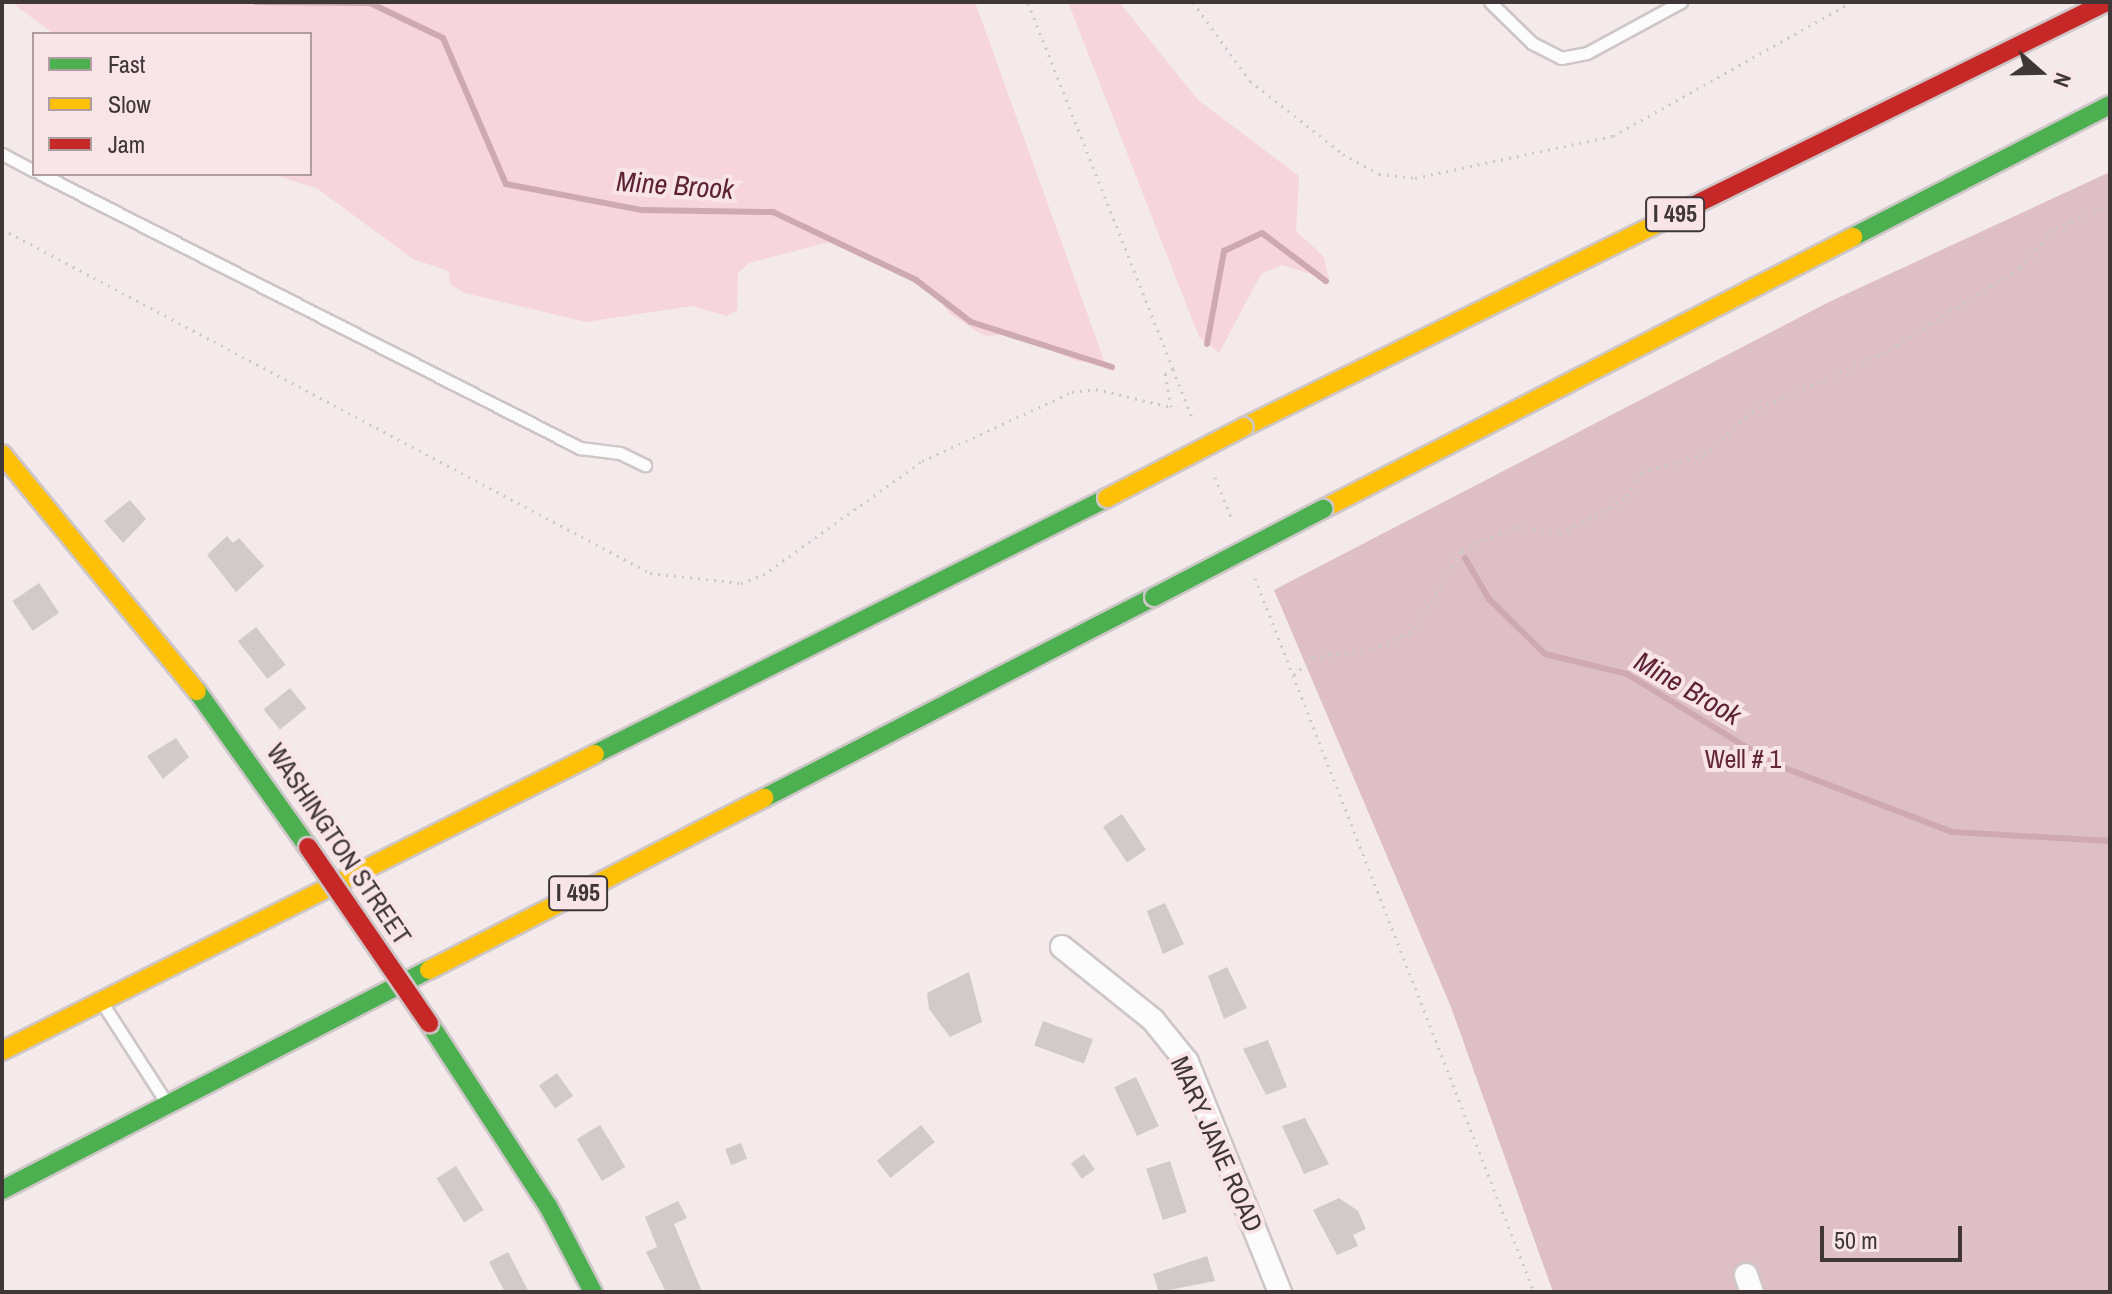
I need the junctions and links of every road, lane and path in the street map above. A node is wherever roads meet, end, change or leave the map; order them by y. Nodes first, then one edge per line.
1 (1028, 2) edge
2 (1193, 2) edge
3 (1490, 2) edge
4 (1681, 2) edge
5 (1852, 2) edge
6 (2107, 2) edge
7 (2110, 105) edge
8 (2, 154) edge
9 (32, 170) edge
10 (45, 176) edge
11 (2110, 206) edge
12 (2, 229) edge
13 (1173, 369) junction
14 (1196, 428) dead end
15 (2, 454) edge
16 (645, 465) dead end
17 (1213, 471) dead end
18 (1236, 530) dead end
19 (1253, 573) dead end
20 (1294, 675) junction
21 (1062, 947) dead end
22 (101, 1002) junction
23 (2, 1051) edge
24 (167, 1104) junction
25 (2, 1190) edge
26 (593, 1292) edge
27 (1280, 1292) edge
28 (1534, 1292) edge

1 - 13 path
2 - 5 path
3 - 4 lane
6 - 22 main road, I 495, bridge
7 - 24 main road, I 495, bridge
8 - 9 lane
10 - 16 lane
11 - 20 path
12 - 13 path
13 - 14 path
15 - 26 main road, WASHINGTON STREET, bridge
17 - 18 path
19 - 20 path
20 - 28 path
21 - 27 street, MARY JANE ROAD
22 - 23 main road, I 495
22 - 24 lane
24 - 25 main road, I 495

